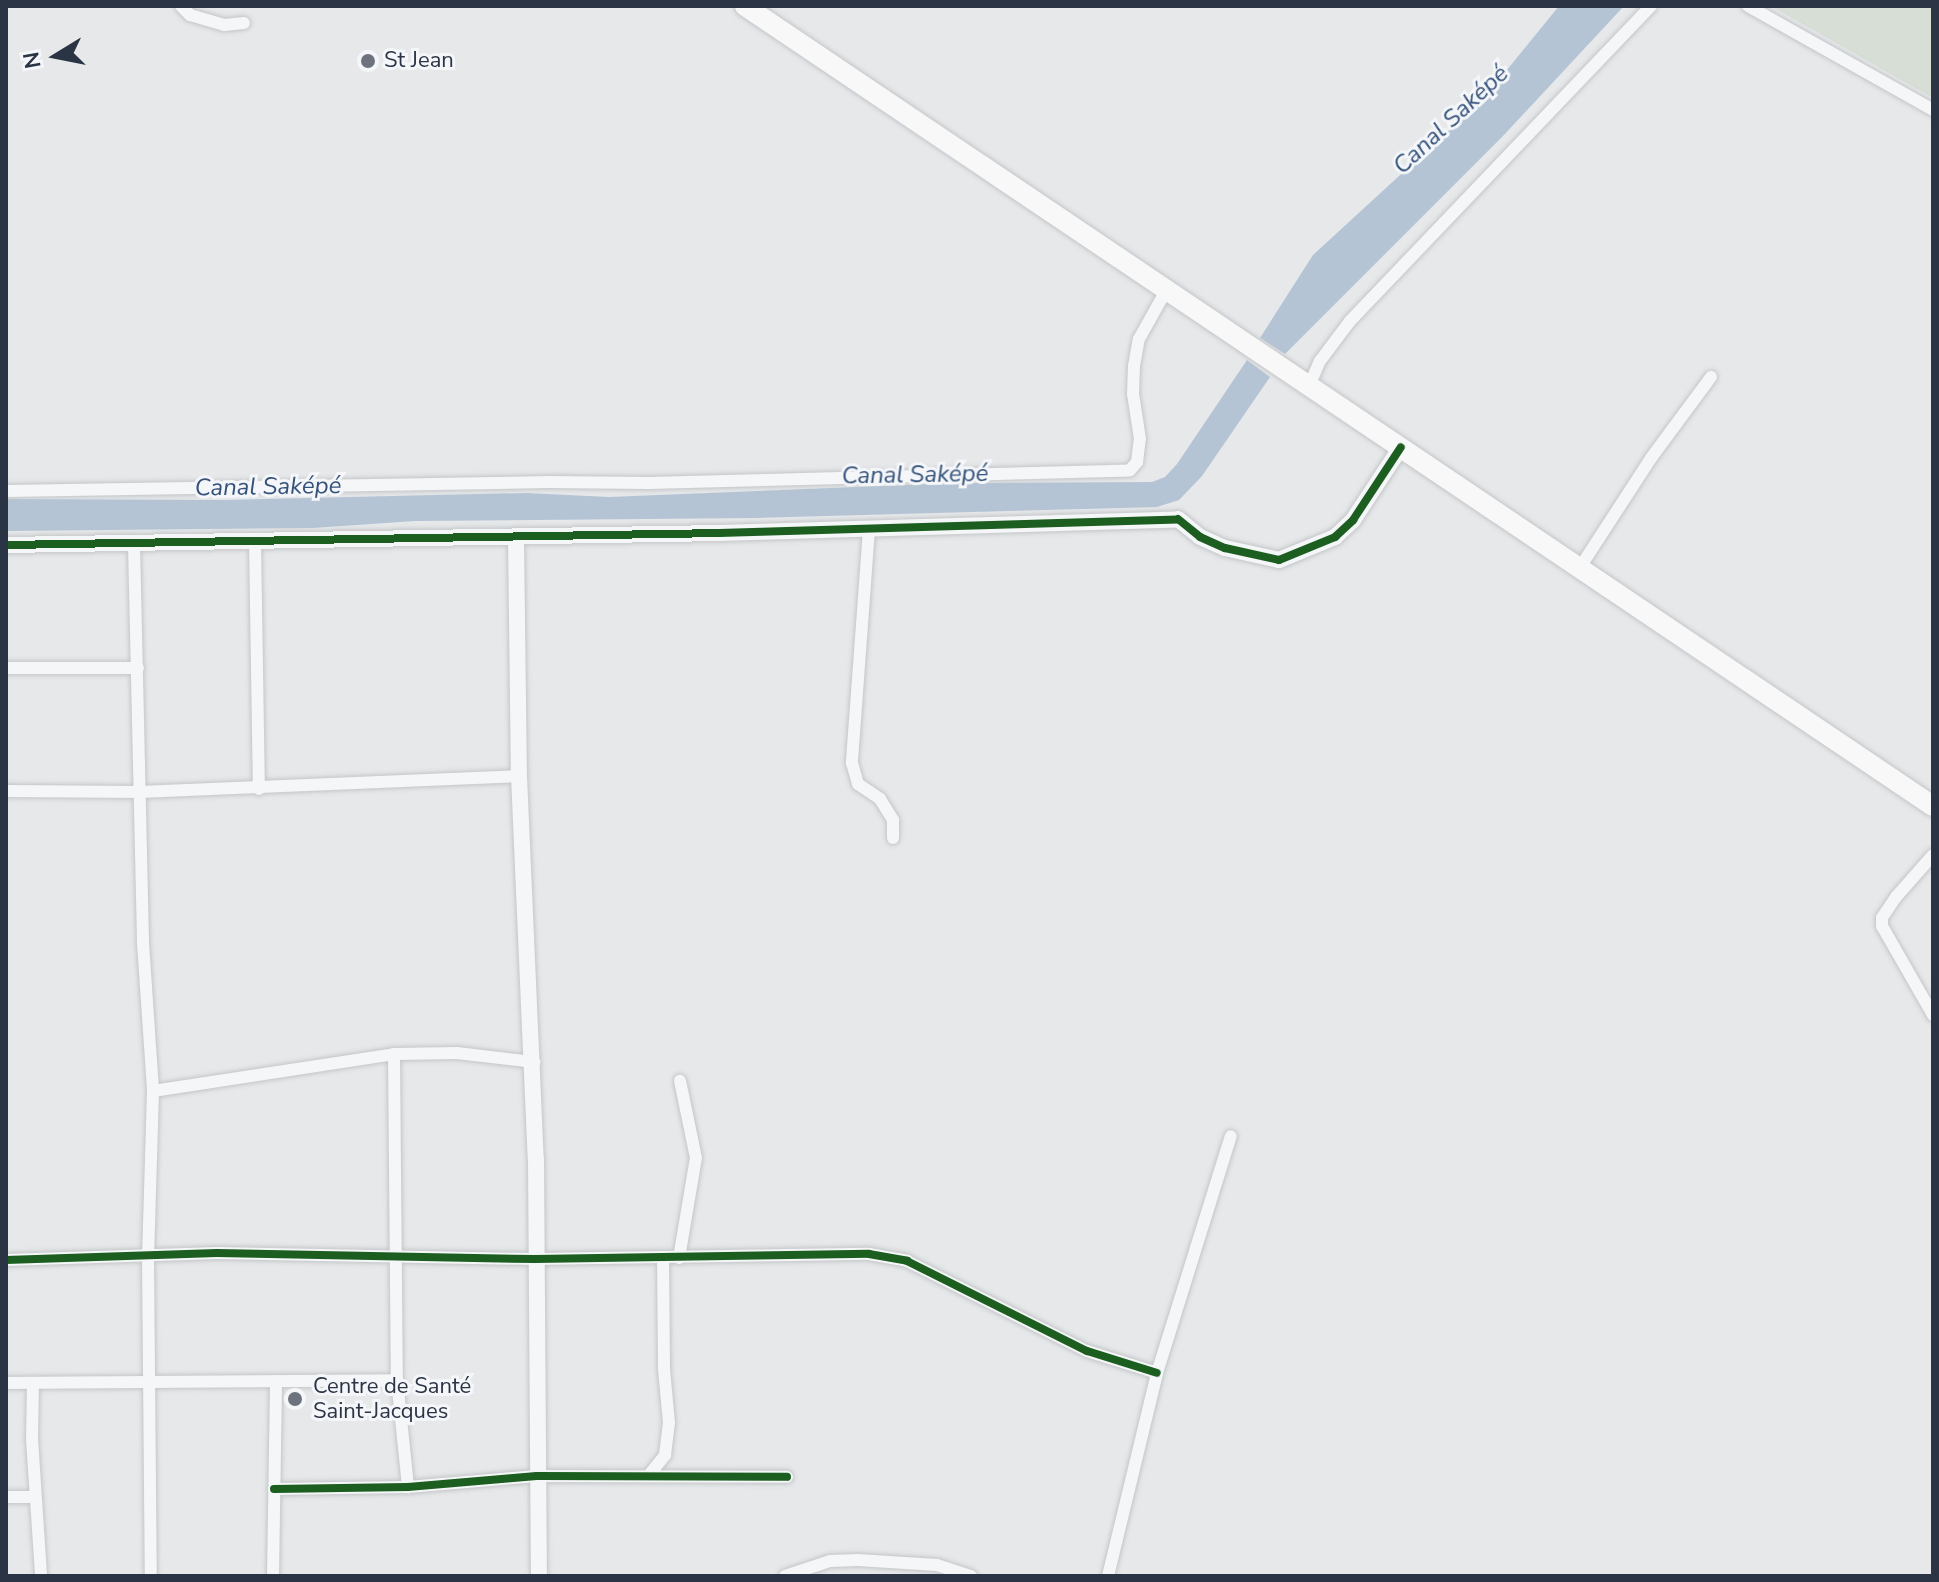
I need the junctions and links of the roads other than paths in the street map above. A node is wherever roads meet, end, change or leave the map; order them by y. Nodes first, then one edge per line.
1 (181, 6) edge
2 (745, 6) edge
3 (1651, 6) edge
4 (1748, 6) edge
5 (244, 23) dead end
6 (1933, 110) edge
7 (1167, 289) junction
8 (1711, 377) dead end
9 (1305, 381) junction
10 (1401, 447) junction
11 (6, 491) edge
12 (869, 529) junction
13 (516, 537) junction
14 (255, 541) junction
15 (134, 544) junction
16 (6, 545) edge
17 (1579, 569) junction
18 (6, 668) edge
19 (138, 668) junction
20 (519, 776) junction
21 (259, 789) junction
22 (6, 791) edge
23 (139, 792) junction
24 (1933, 806) edge
25 (893, 838) dead end
26 (1933, 855) edge
27 (1933, 1015) edge
28 (394, 1054) junction
29 (534, 1062) junction
30 (680, 1081) dead end
31 (153, 1091) junction
32 (1231, 1136) dead end
33 (148, 1257) junction
34 (395, 1257) junction
35 (663, 1258) junction
36 (679, 1258) junction
37 (535, 1259) junction
38 (6, 1260) edge
39 (1157, 1373) junction
40 (397, 1380) junction
41 (276, 1381) junction
42 (148, 1382) junction
43 (6, 1383) edge
44 (33, 1383) junction
45 (649, 1475) junction
46 (537, 1476) junction
47 (787, 1477) dead end
48 (408, 1487) junction
49 (274, 1489) junction
50 (6, 1497) edge
51 (35, 1497) junction
52 (41, 1576) edge
53 (151, 1576) edge
54 (273, 1576) edge
55 (539, 1576) edge
56 (785, 1576) edge
57 (971, 1576) edge
58 (1108, 1576) edge

1 - 5 street
2 - 7 main road
3 - 9 street
4 - 6 street
7 - 9 main road
7 - 11 street
8 - 17 street
9 - 10 main road
10 - 12 street
10 - 17 main road
12 - 13 street
12 - 25 street
13 - 14 street
13 - 20 street
14 - 15 street
14 - 21 street
15 - 16 street
15 - 19 street
17 - 24 main road
18 - 19 street
19 - 23 street
20 - 21 street
20 - 29 street
21 - 23 street
22 - 23 street
23 - 31 street
26 - 27 street
28 - 29 street
28 - 31 street
28 - 34 street
29 - 37 street
30 - 36 street
31 - 33 street
32 - 39 street
33 - 34 street
33 - 38 street
33 - 42 street
34 - 37 street
34 - 40 street
35 - 36 street
35 - 37 street
35 - 45 street
36 - 39 street
37 - 46 street
39 - 58 street
40 - 41 street
40 - 48 street
41 - 42 street
41 - 49 street
42 - 44 street
42 - 53 street
43 - 44 street
44 - 51 street
45 - 46 street
45 - 47 street
46 - 48 street
46 - 55 street
48 - 49 street
49 - 54 street
50 - 51 street
51 - 52 street
56 - 57 street

